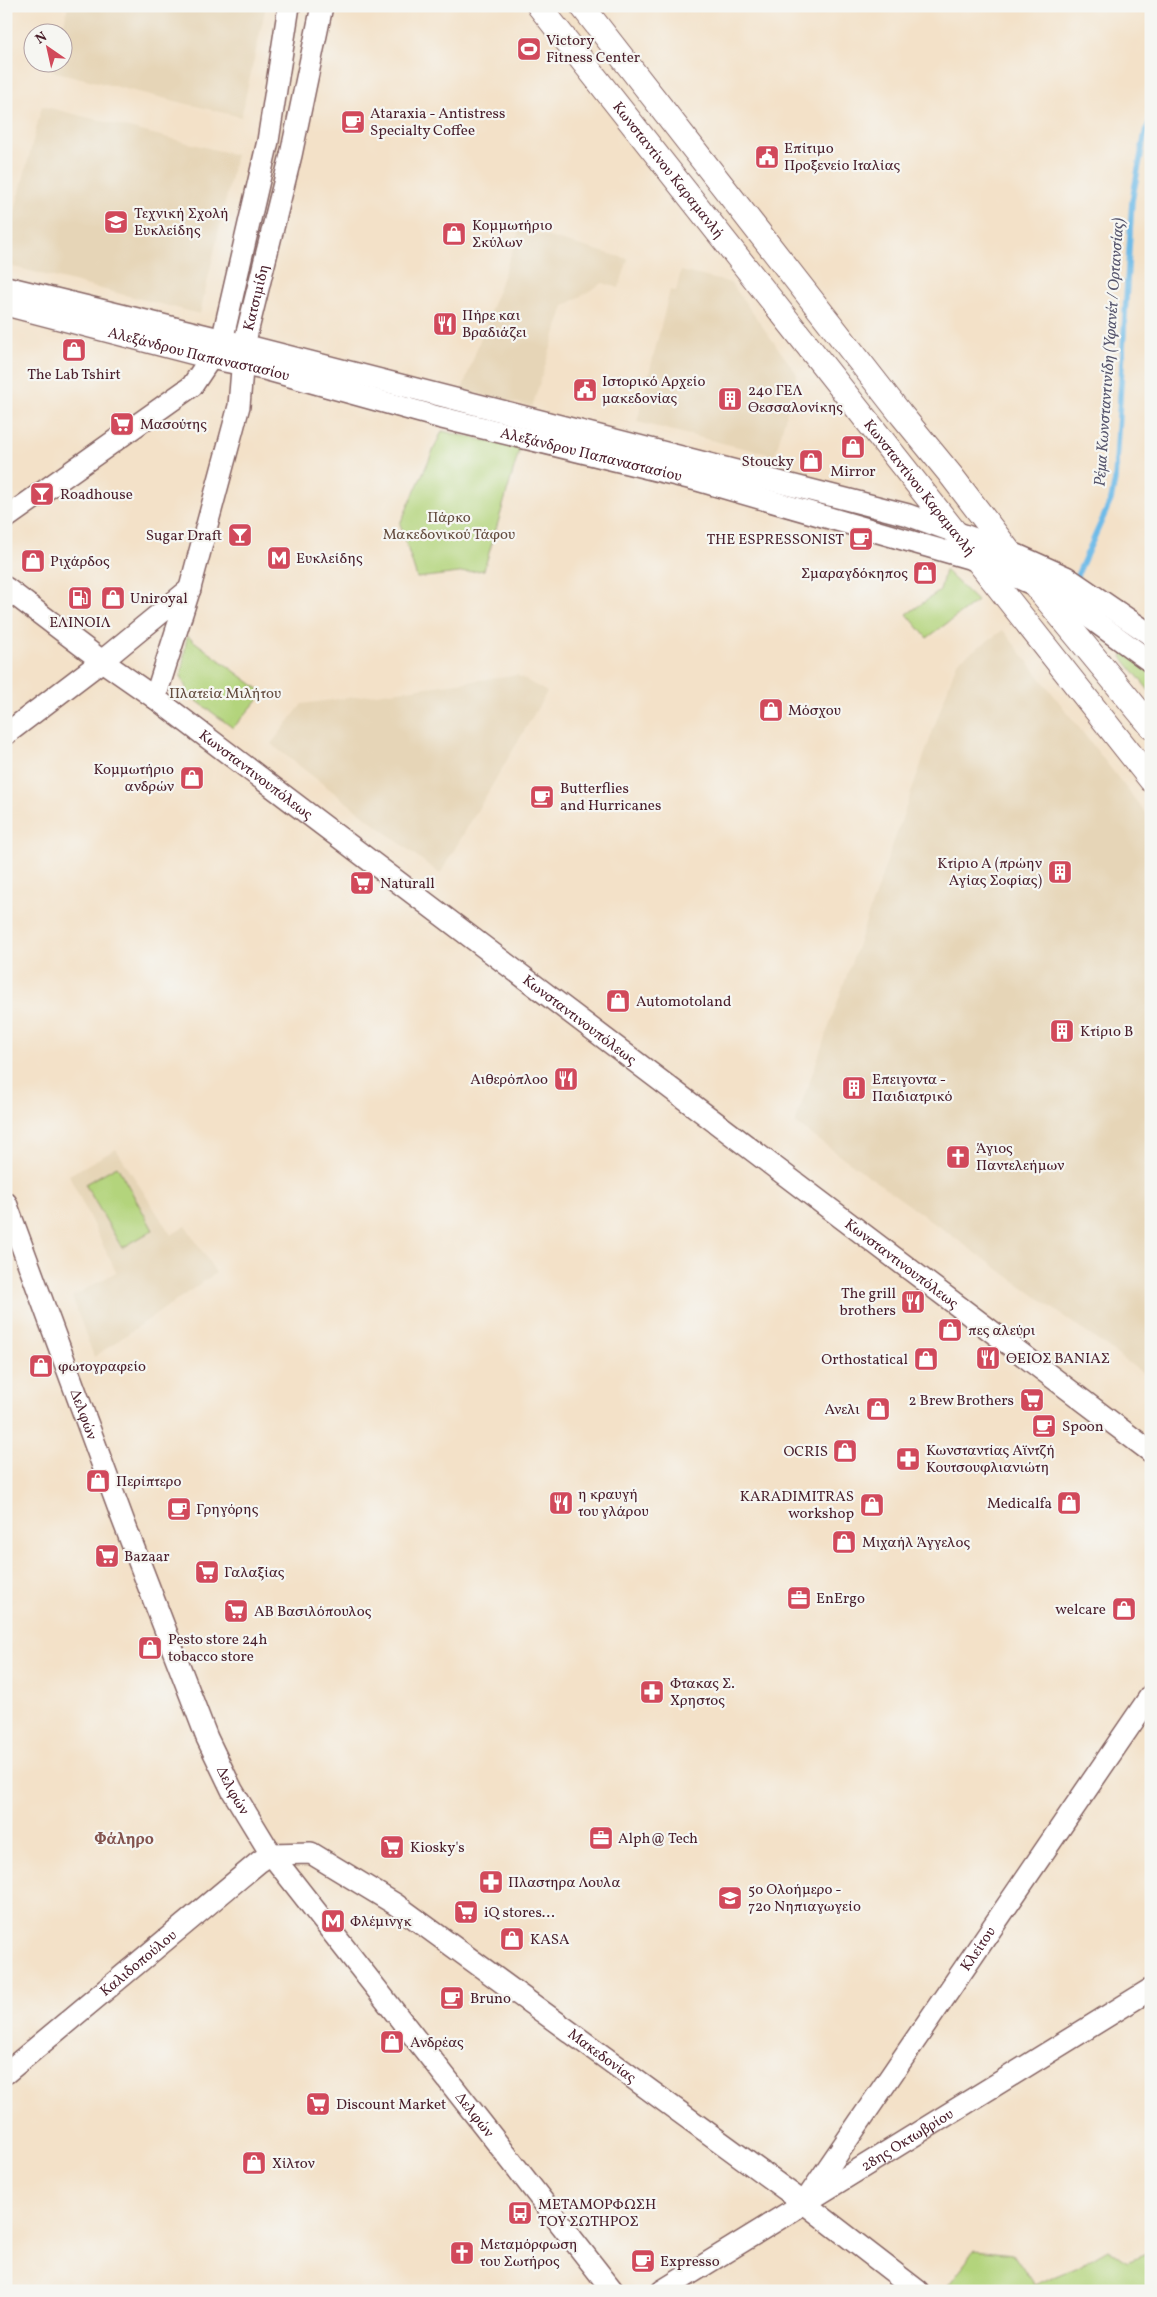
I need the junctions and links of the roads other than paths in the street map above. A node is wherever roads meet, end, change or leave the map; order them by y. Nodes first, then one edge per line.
1 (289, 6) edge
2 (322, 6) edge
3 (540, 6) edge
4 (582, 6) edge
5 (6, 287) edge
6 (6, 305) edge
7 (222, 340) junction
8 (244, 355) junction
9 (210, 358) junction
10 (6, 518) edge
11 (951, 529) junction
12 (1008, 551) junction
13 (979, 561) junction
14 (1034, 584) junction
15 (6, 588) edge
16 (190, 588) junction
17 (1151, 635) edge
18 (102, 661) junction
19 (1151, 662) edge
20 (155, 698) junction
21 (1151, 726) edge
22 (6, 734) edge
23 (1151, 780) edge
24 (6, 1203) edge
25 (1151, 1452) edge
26 (1151, 1695) edge
27 (271, 1854) junction
28 (1151, 1989) edge
29 (6, 2073) edge
30 (804, 2203) junction
31 (613, 2291) edge
32 (662, 2291) edge
33 (918, 2291) edge

1 - 7 street, Κατσιμίδη
2 - 8 street, Κατσιμίδη
3 - 11 main road, Κωνσταντίνου Καραμανλή
4 - 12 main road, Κωνσταντίνου Καραμανλή
5 - 7 street, Αλεξάνδρου Παπαναστασίου
6 - 9 street, Αλεξάνδρου Παπαναστασίου
7 - 8 street, Αλεξάνδρου Παπαναστασίου
7 - 9 street, Κατσιμίδη
8 - 9 street, Αλεξάνδρου Παπαναστασίου
8 - 11 street, Αλεξάνδρου Παπαναστασίου
8 - 13 street, Αλεξάνδρου Παπαναστασίου
8 - 16 street, Κατσιμίδη
9 - 10 street, Κατσιμίδη
11 - 12 street, Αλεξάνδρου Παπαναστασίου
11 - 13 main road, Κωνσταντίνου Καραμανλή
12 - 14 main road, Κωνσταντίνου Καραμανλή
12 - 17 street, Αλεξάνδρου Παπαναστασίου
13 - 14 street, Αλεξάνδρου Παπαναστασίου
13 - 23 main road, Κωνσταντίνου Καραμανλή
14 - 19 street, Αλεξάνδρου Παπαναστασίου
14 - 21 main road, Κωνσταντίνου Καραμανλή
15 - 18 street, Κωνσταντινουπόλεως
16 - 18 street
16 - 20 street, Κατσιμίδη
18 - 20 street, Κωνσταντινουπόλεως
18 - 22 street
20 - 25 street, Κωνσταντινουπόλεως
24 - 27 street, Δελφών
26 - 30 street, Κλείτου
27 - 29 street, Καλιδοπούλου
27 - 30 street, Μακεδονίας
27 - 31 street, Δελφών
28 - 30 street, 28ης Οκτωβρίου
30 - 32 street, 28ης Οκτωβρίου
30 - 33 street, Μακεδονίας

